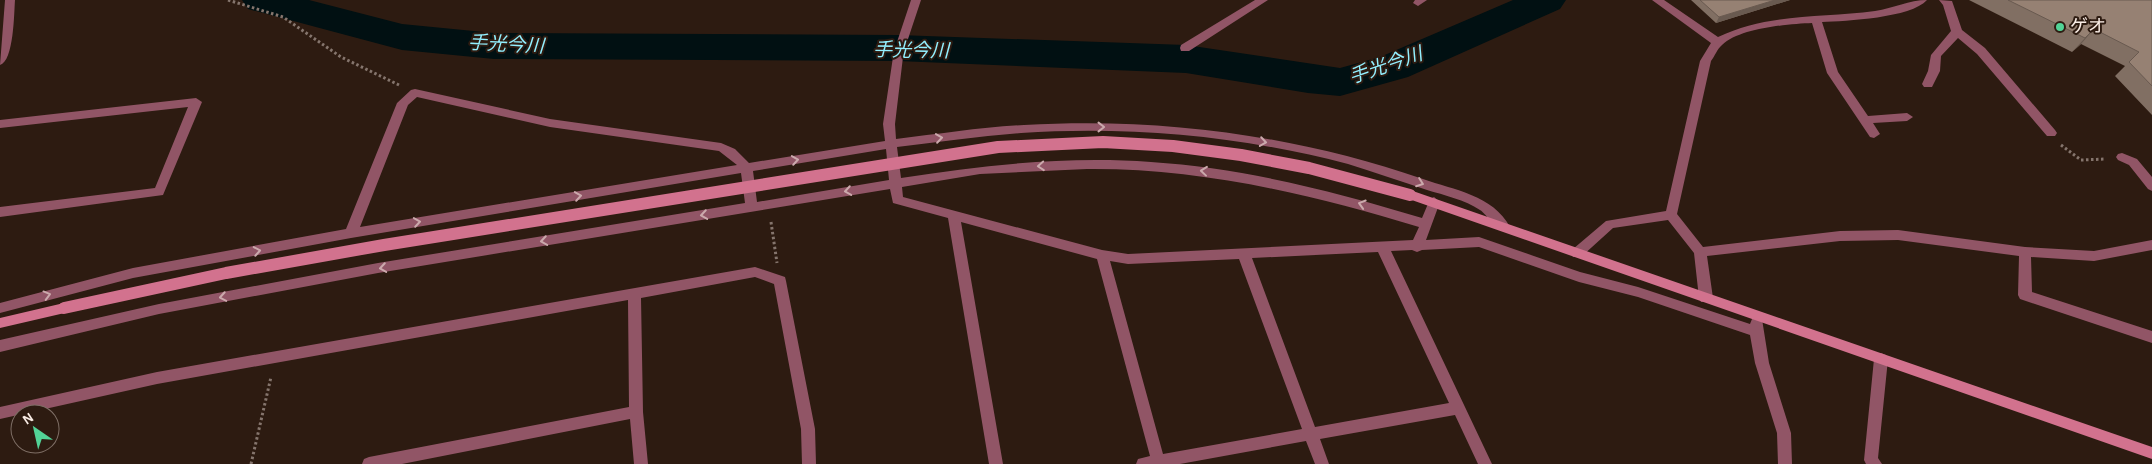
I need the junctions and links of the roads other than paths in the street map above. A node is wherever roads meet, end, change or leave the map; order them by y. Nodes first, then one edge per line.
1 (10, 0) edge
2 (916, 0) edge
3 (1263, 0) edge
4 (1657, 0) edge
5 (1922, 0) edge
6 (1944, 0) edge
7 (1816, 19) junction
8 (1957, 32) junction
9 (902, 42) dead end
10 (1718, 42) junction
11 (1185, 48) dead end
12 (898, 57) dead end
13 (0, 60) edge
14 (1928, 84) dead end
15 (1908, 117) dead end
16 (1864, 120) junction
17 (0, 124) edge
18 (2051, 133) road end
19 (1874, 134) dead end
20 (891, 144) junction
21 (2122, 157) road end
22 (747, 168) junction
23 (896, 183) junction
24 (2152, 186) edge
25 (1434, 202) junction
26 (752, 207) junction
27 (0, 212) edge
28 (953, 214) junction
29 (1671, 215) junction
30 (1426, 224) junction
31 (1504, 227) junction
32 (351, 233) junction
33 (2152, 244) edge
34 (1417, 247) junction
35 (1383, 248) junction
36 (1700, 252) junction
37 (2025, 252) junction
38 (1577, 253) junction
39 (1244, 254) junction
40 (1102, 255) junction
41 (634, 294) junction
42 (1706, 298) junction
43 (0, 308) edge
44 (1758, 316) junction
45 (0, 323) edge
46 (1756, 331) junction
47 (2152, 337) edge
48 (0, 346) edge
49 (1881, 360) junction
50 (1458, 408) junction
51 (636, 412) junction
52 (0, 413) edge
53 (1311, 434) junction
54 (2152, 453) edge
55 (1158, 463) edge
56 (369, 464) edge
57 (641, 464) edge
58 (809, 464) edge
59 (996, 464) edge
60 (1142, 464) edge
61 (1322, 464) edge
62 (1485, 464) edge
63 (1785, 464) edge
64 (1874, 464) edge

1 - 13 street
2 - 9 street
3 - 11 street
4 - 10 street
5 - 7 street
6 - 8 street
7 - 10 street
7 - 16 street
8 - 14 street
8 - 18 street
10 - 29 street
12 - 20 street
15 - 16 street
16 - 19 street
17 - 27 street
22 -> 20 street
20 - 23 street
20 -> 31 street
21 - 24 street
22 - 26 street
32 -> 22 street
22 - 32 street
23 -> 26 street
23 - 28 street
30 -> 23 street
25 - 30 street
25 - 31 street
25 - 45 street, bridge
26 -> 48 street
28 - 40 street
28 - 59 street
29 - 36 street
29 - 38 street
30 - 34 street
31 - 38 street
43 -> 32 street
33 - 37 street
34 - 35 street
34 - 46 street
35 - 39 street
35 - 50 street
36 - 37 street
36 - 42 street
37 - 47 street
38 - 42 street
39 - 40 street
39 - 53 street
40 - 55 street
41 - 51 street
41 - 52 street
41 - 58 street
42 - 44 street
44 - 46 street
44 - 49 street
46 - 63 street
49 - 54 street
49 - 64 street
50 - 53 street
50 - 62 street
51 - 56 street
51 - 57 street
53 - 55 street
53 - 61 street
55 - 60 street

